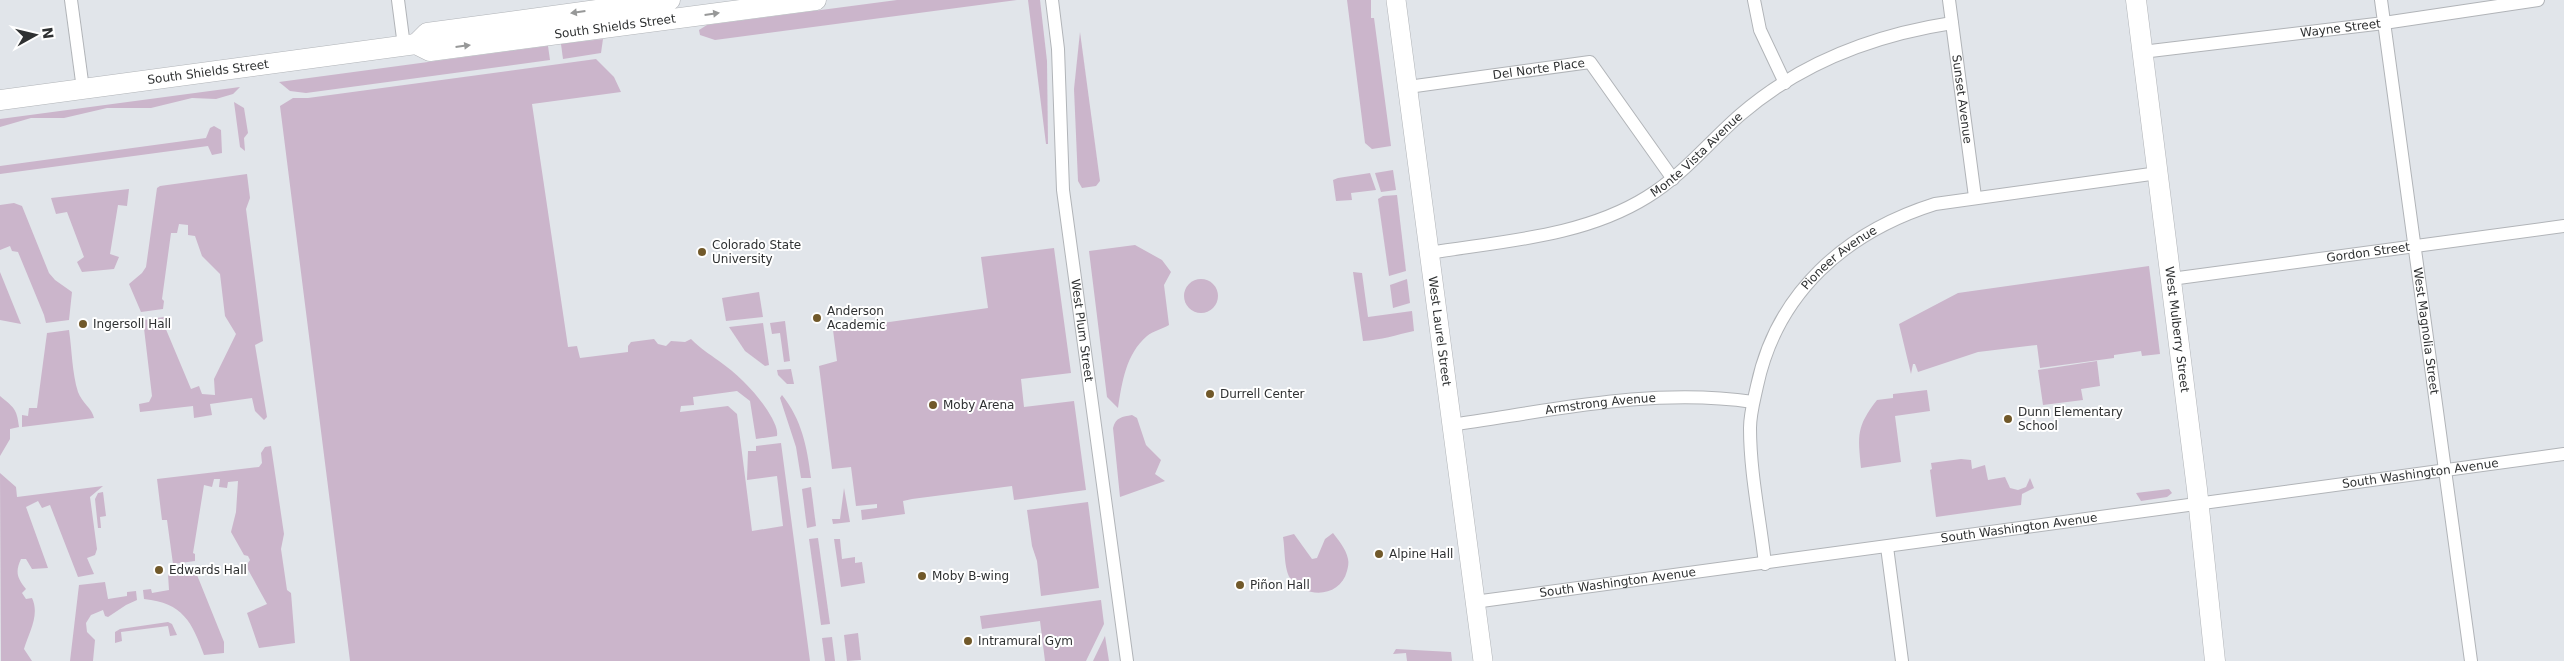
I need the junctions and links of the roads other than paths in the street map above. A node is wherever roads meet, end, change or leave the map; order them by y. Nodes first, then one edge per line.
1 (71, 0) edge
2 (398, 0) edge
3 (816, 0) edge
4 (1052, 0) edge
5 (1396, 0) edge
6 (1754, 0) edge
7 (1949, 0) edge
8 (2136, 0) edge
9 (2381, 0) edge
10 (2538, 0) edge
11 (664, 4) edge
12 (1952, 23) junction
13 (2384, 23) junction
14 (410, 45) junction
15 (2142, 52) junction
16 (1785, 83) junction
17 (1408, 88) junction
18 (82, 89) junction
19 (0, 100) edge
20 (2158, 173) junction
21 (1673, 179) junction
22 (1975, 197) junction
23 (2564, 226) edge
24 (2414, 246) junction
25 (1429, 252) junction
26 (2171, 279) junction
27 (1754, 402) junction
28 (1450, 425) junction
29 (2564, 454) edge
30 (2445, 471) junction
31 (2198, 504) junction
32 (1887, 547) junction
33 (1765, 564) junction
34 (1474, 602) junction
35 (1127, 661) edge
36 (1483, 661) edge
37 (1902, 661) edge
38 (2215, 661) edge
39 (2471, 661) edge

1 - 18 street
2 - 14 street
11 -> 3 main road, South Shields Street
4 - 35 street, West Plum Street
5 - 17 main road, West Laurel Street
6 - 16 street
7 - 12 street, Sunset Avenue
8 - 15 main road, West Mulberry Street
9 - 13 street, West Magnolia Street
10 - 13 street, Wayne Street
11 - 14 main road, South Shields Street
12 - 16 street, Monte Vista Avenue
12 - 22 street, Sunset Avenue
13 - 15 street, Wayne Street
13 - 24 street, West Magnolia Street
14 - 18 main road, South Shields Street
15 - 20 main road, West Mulberry Street
16 - 21 street, Monte Vista Avenue
17 - 21 street, Del Norte Place
17 - 25 main road, West Laurel Street
18 - 19 main road, South Shields Street
20 - 22 street, Pioneer Avenue
20 - 26 main road, West Mulberry Street
21 - 25 street, Monte Vista Avenue
22 - 27 street, Pioneer Avenue
23 - 24 street, Gordon Street
24 - 26 street, Gordon Street
24 - 30 street, West Magnolia Street
25 - 28 main road, West Laurel Street
26 - 31 main road, West Mulberry Street
27 - 28 street, Armstrong Avenue
27 - 33 street, Pioneer Avenue
28 - 34 main road, West Laurel Street
29 - 30 street, South Washington Avenue
30 - 31 street, South Washington Avenue
30 - 39 street, West Magnolia Street
31 - 32 street, South Washington Avenue
31 - 38 main road, West Mulberry Street
32 - 33 street, South Washington Avenue
32 - 37 street
33 - 34 street, South Washington Avenue
34 - 36 main road, West Laurel Street

